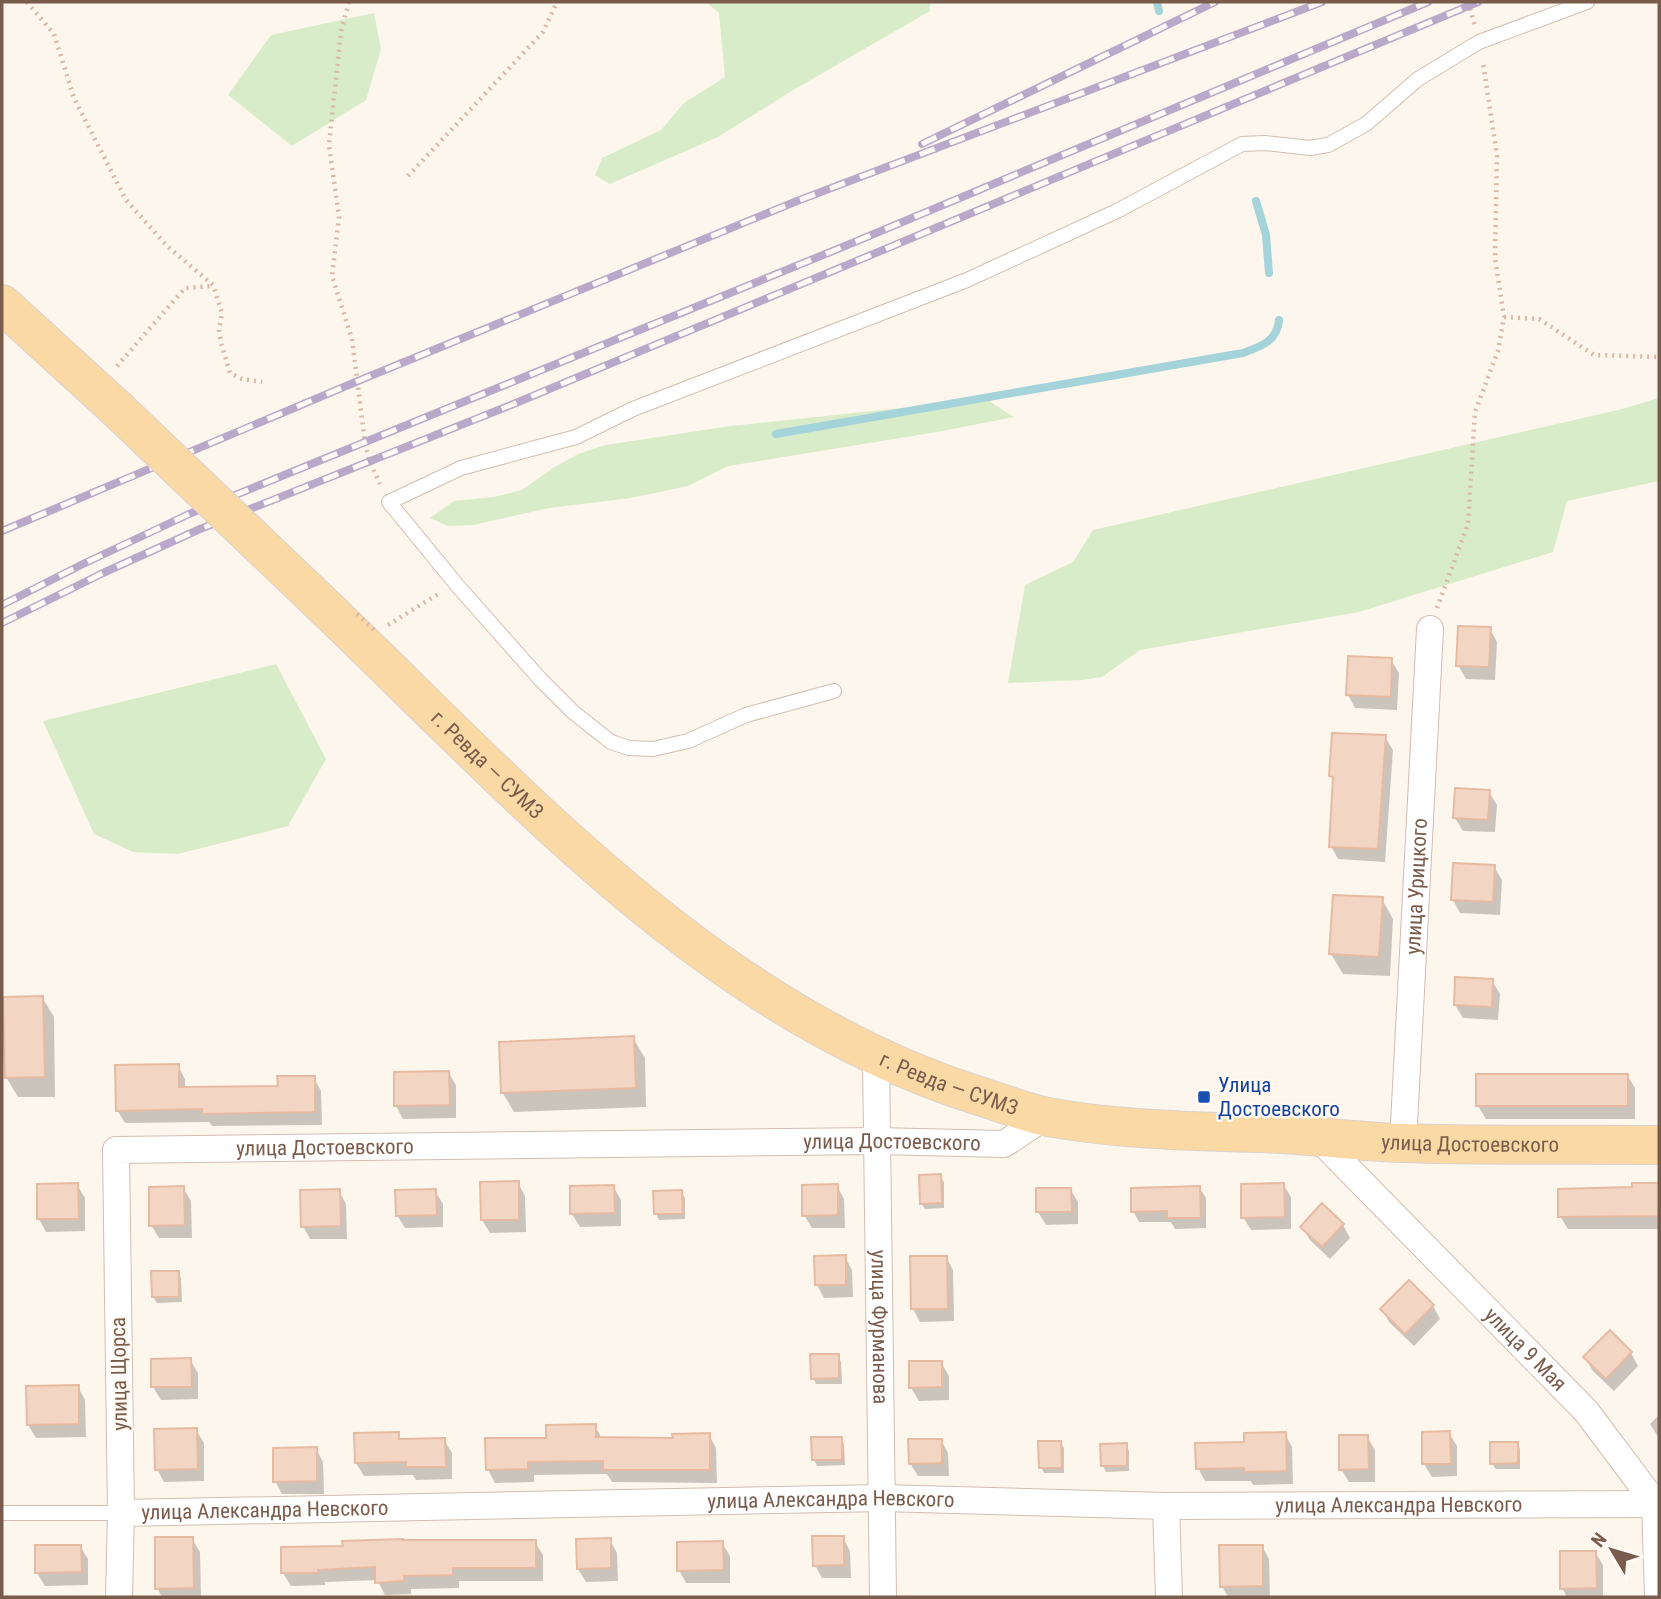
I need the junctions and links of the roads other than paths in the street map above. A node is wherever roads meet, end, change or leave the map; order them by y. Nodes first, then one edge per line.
1 (1587, 2) edge
2 (2, 304) edge
3 (1430, 629) road end
4 (834, 691) dead end
5 (876, 1057) junction
6 (1045, 1116) junction
7 (1318, 1138) junction
8 (876, 1141) junction
9 (1403, 1143) junction
10 (1659, 1145) edge
11 (116, 1150) joint
12 (882, 1499) junction
13 (1657, 1504) edge
14 (1166, 1506) junction
15 (2, 1513) edge
16 (121, 1513) junction
17 (118, 1597) edge
18 (883, 1597) edge
19 (1169, 1597) edge
20 (1658, 1597) edge

1 - 4 lane
2 - 5 main road, г. Ревда — СУМЗ, bridge
3 - 9 street, улица Урицкого
5 - 6 main road, г. Ревда — СУМЗ
5 - 8 street, улица Фурманова
6 - 7 main road, улица Достоевского
6 - 8 street, улица Достоевского
7 - 9 main road, улица Достоевского
7 - 13 street, улица 9 Мая
8 - 11 street, улица Достоевского
8 - 12 street, улица Фурманова
9 - 10 main road, улица Достоевского
11 - 16 street, улица Щорса
12 - 14 street, улица Александра Невского
12 - 16 street, улица Александра Невского
12 - 18 street, улица Фурманова
13 - 14 street, улица Александра Невского
13 - 20 street
14 - 19 street
15 - 16 lane, улица Александра Невского
16 - 17 street, улица Щорса

